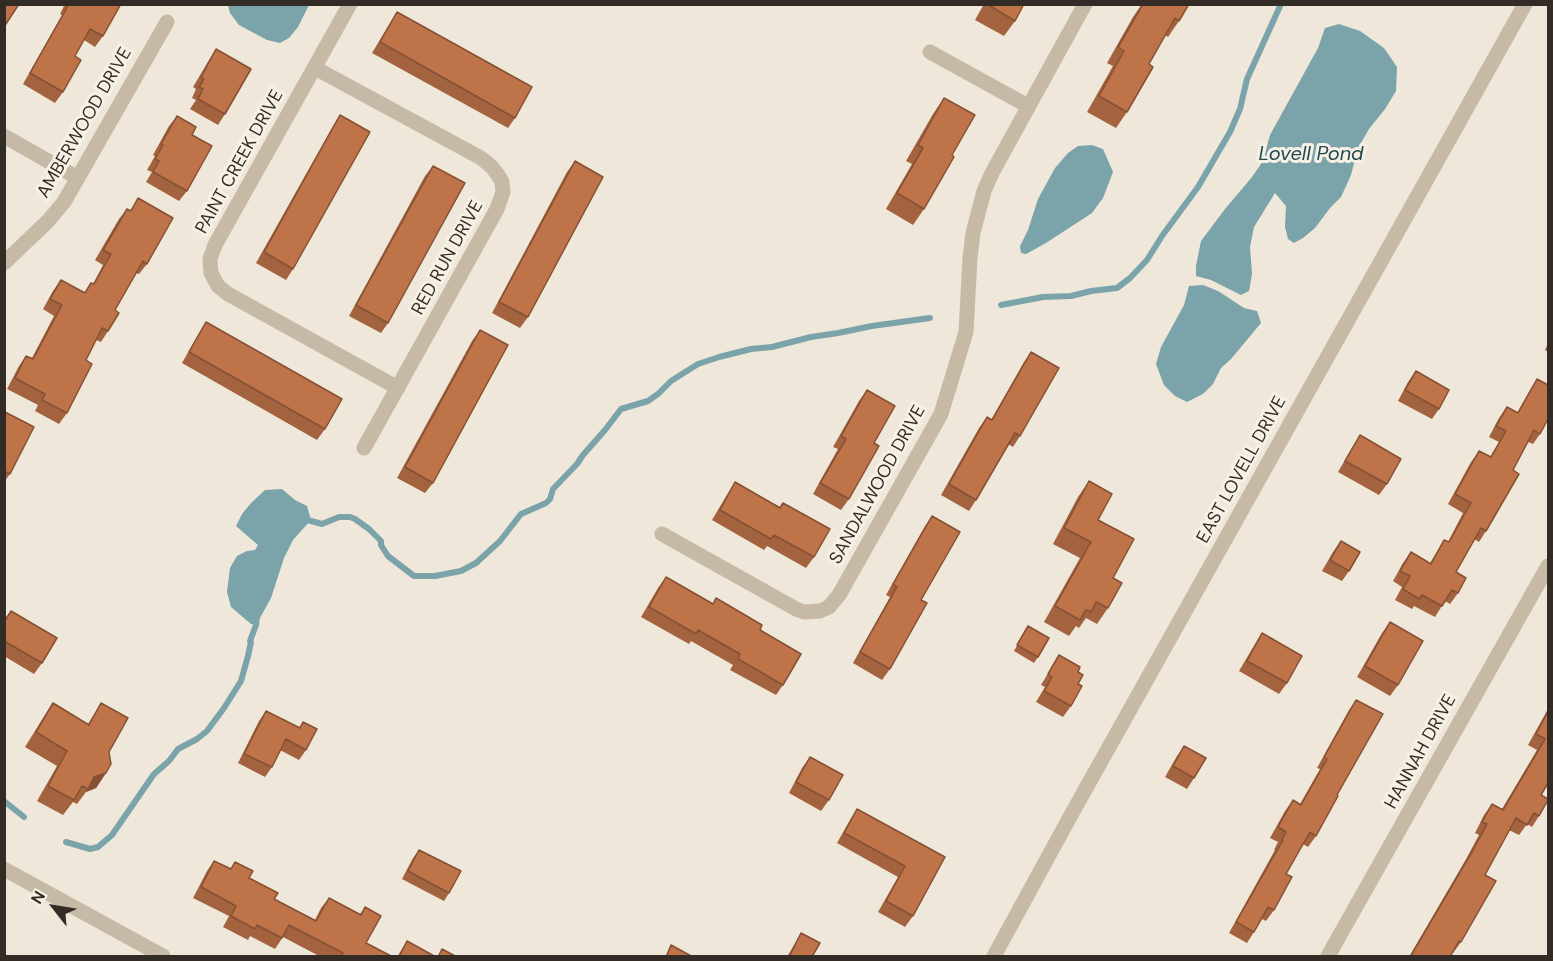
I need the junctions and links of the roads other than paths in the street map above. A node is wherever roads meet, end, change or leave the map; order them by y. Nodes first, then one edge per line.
1 (350, 4) edge
2 (1085, 4) edge
3 (1525, 4) edge
4 (167, 22) dead end
5 (930, 52) dead end
6 (315, 68) junction
7 (1028, 106) junction
8 (4, 136) edge
9 (78, 178) junction
10 (4, 263) edge
11 (398, 388) junction
12 (364, 448) dead end
13 (662, 534) dead end
14 (1548, 566) edge
15 (4, 869) edge
16 (163, 957) edge
17 (994, 957) edge
18 (1328, 957) edge

1 - 6 street, PAINT CREEK DRIVE
2 - 7 street, SANDALWOOD DRIVE
3 - 17 street, EAST LOVELL DRIVE
4 - 9 street, AMBERWOOD DRIVE
5 - 7 street
6 - 11 street, RED RUN DRIVE
6 - 11 street, PAINT CREEK DRIVE
7 - 13 street, SANDALWOOD DRIVE
8 - 9 street
9 - 10 street, AMBERWOOD DRIVE
11 - 12 street, RED RUN DRIVE
14 - 18 street, HANNAH DRIVE
15 - 16 street

